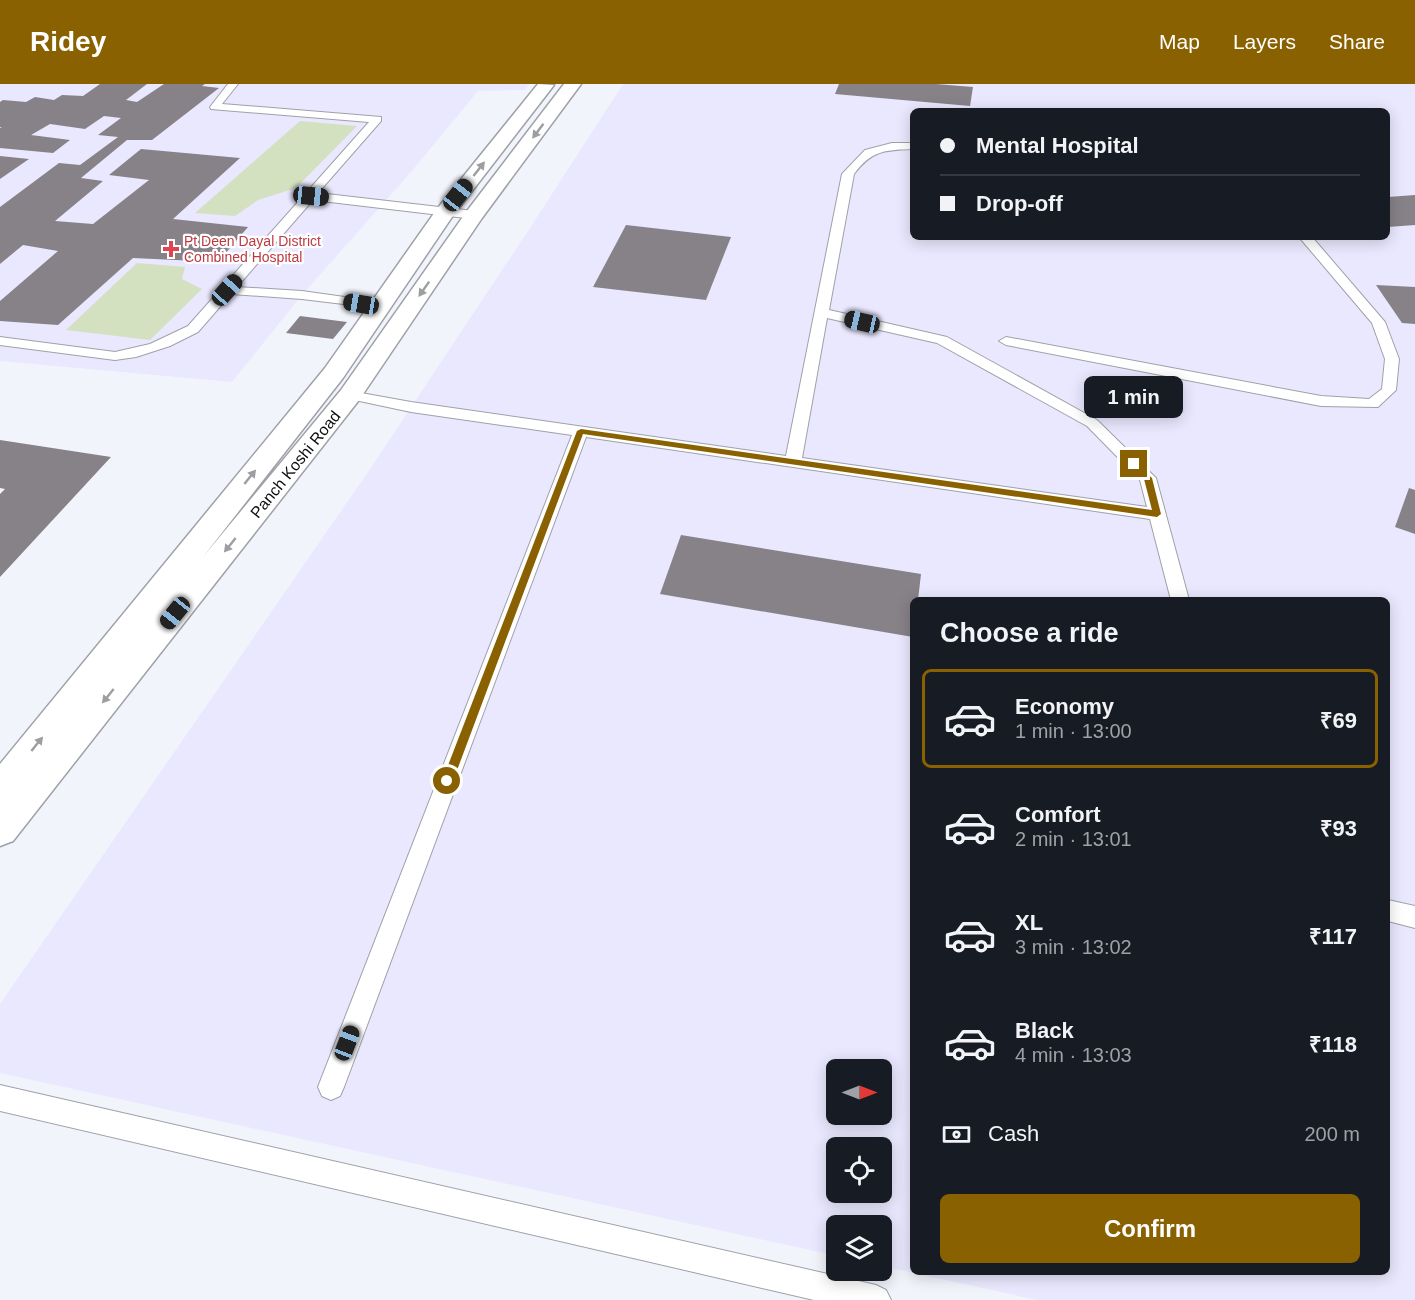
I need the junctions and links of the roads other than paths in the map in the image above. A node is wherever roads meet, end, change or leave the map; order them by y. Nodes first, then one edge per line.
1 (233, 84) edge
2 (547, 84) edge
3 (573, 84) edge
4 (910, 147) edge
5 (311, 196) junction
6 (444, 213) junction
7 (474, 215) junction
8 (1308, 240) edge
9 (227, 290) junction
10 (380, 306) junction
11 (822, 313) junction
12 (1006, 341) dead end
13 (0, 342) edge
14 (350, 395) junction
15 (581, 431) junction
16 (793, 461) junction
17 (1157, 514) junction
18 (1179, 597) edge
19 (0, 790) edge
20 (0, 830) edge
21 (1390, 911) edge
22 (1415, 917) edge
23 (331, 1087) dead end
24 (0, 1098) edge
25 (876, 1300) edge

1 - 5 lane
6 -> 2 street
3 -> 7 street, Panch Koshi Road
4 - 11 lane
5 - 6 lane
5 - 9 lane
6 - 7 lane
6 - 10 street
7 -> 14 street, Panch Koshi Road
8 - 12 lane
9 - 10 lane
9 - 13 lane
19 -> 10 street
11 - 16 lane
11 - 17 lane
14 - 15 lane
14 -> 20 street, Panch Koshi Road
15 - 16 lane
15 - 23 lane
16 - 17 lane
17 - 18 lane
21 - 22 lane
24 - 25 lane

